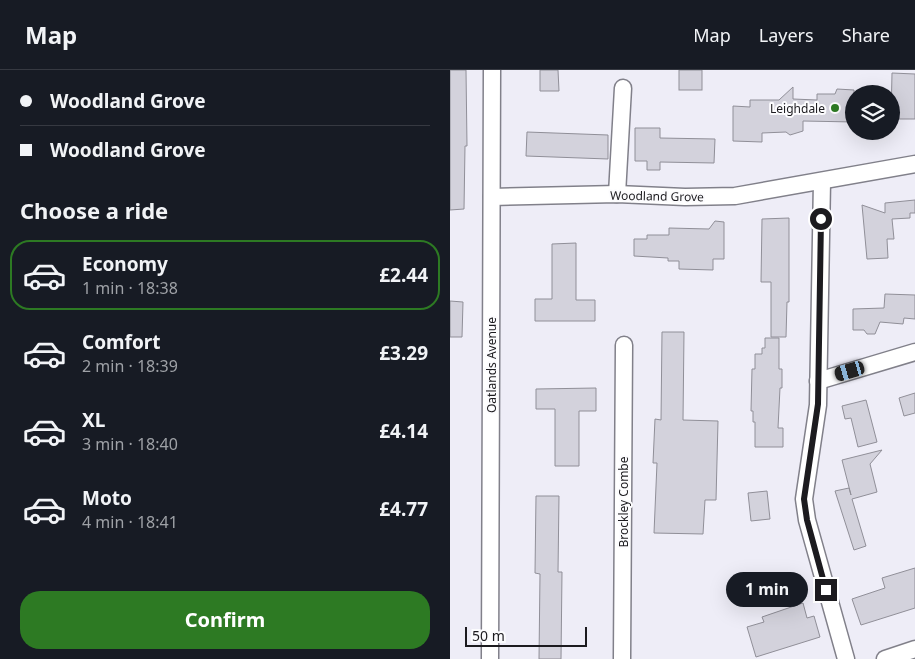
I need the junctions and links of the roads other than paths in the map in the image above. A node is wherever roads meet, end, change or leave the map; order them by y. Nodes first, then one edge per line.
1 (492, 70) edge
2 (623, 88) dead end
3 (915, 164) edge
4 (822, 181) junction
5 (616, 194) junction
6 (492, 198) junction
7 (624, 345) dead end
8 (915, 352) edge
9 (818, 381) junction
10 (909, 653) edge
11 (490, 659) edge
12 (622, 659) edge
13 (846, 659) edge
14 (886, 659) edge

1 - 6 street, Oatlands Avenue
2 - 5 street
3 - 4 street, Woodland Grove
4 - 5 street, Woodland Grove
4 - 9 street
5 - 6 street, Woodland Grove
6 - 11 street, Oatlands Avenue
7 - 12 street, Brockley Combe
8 - 9 street
9 - 13 street
10 - 14 street

